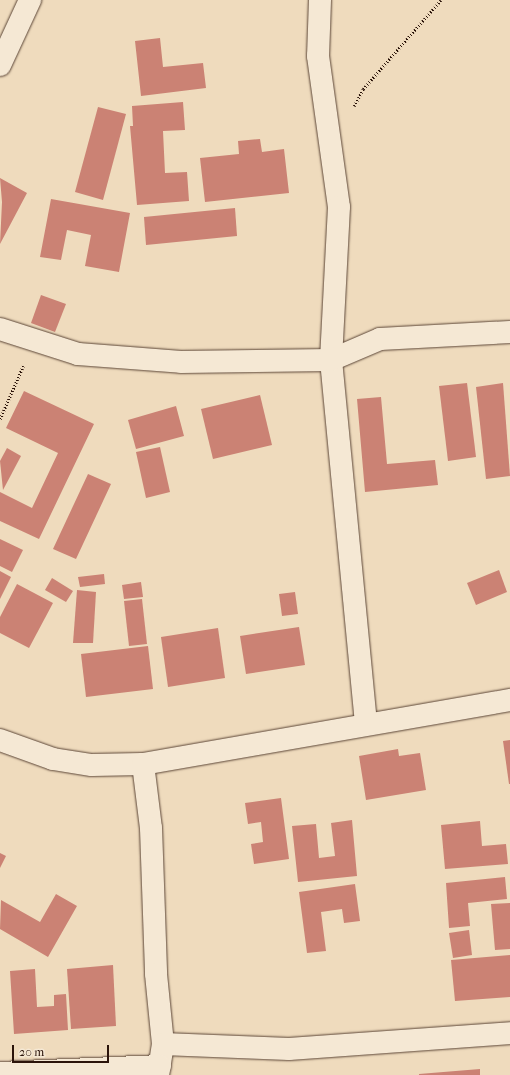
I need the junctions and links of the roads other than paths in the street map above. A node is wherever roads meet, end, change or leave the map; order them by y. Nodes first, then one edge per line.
1 (30, 0) edge
2 (320, 0) edge
3 (0, 65) edge
4 (0, 329) edge
5 (510, 332) edge
6 (331, 360) junction
7 (510, 700) edge
8 (366, 722) junction
9 (0, 740) edge
10 (143, 764) junction
11 (510, 1033) edge
12 (163, 1044) junction
13 (159, 1071) edge
14 (0, 1074) edge

1 - 3 street
2 - 6 street
4 - 6 street
5 - 6 street
6 - 8 street
7 - 8 street
8 - 10 street
9 - 10 street
10 - 12 street
11 - 12 street
12 - 13 street
13 - 14 street

